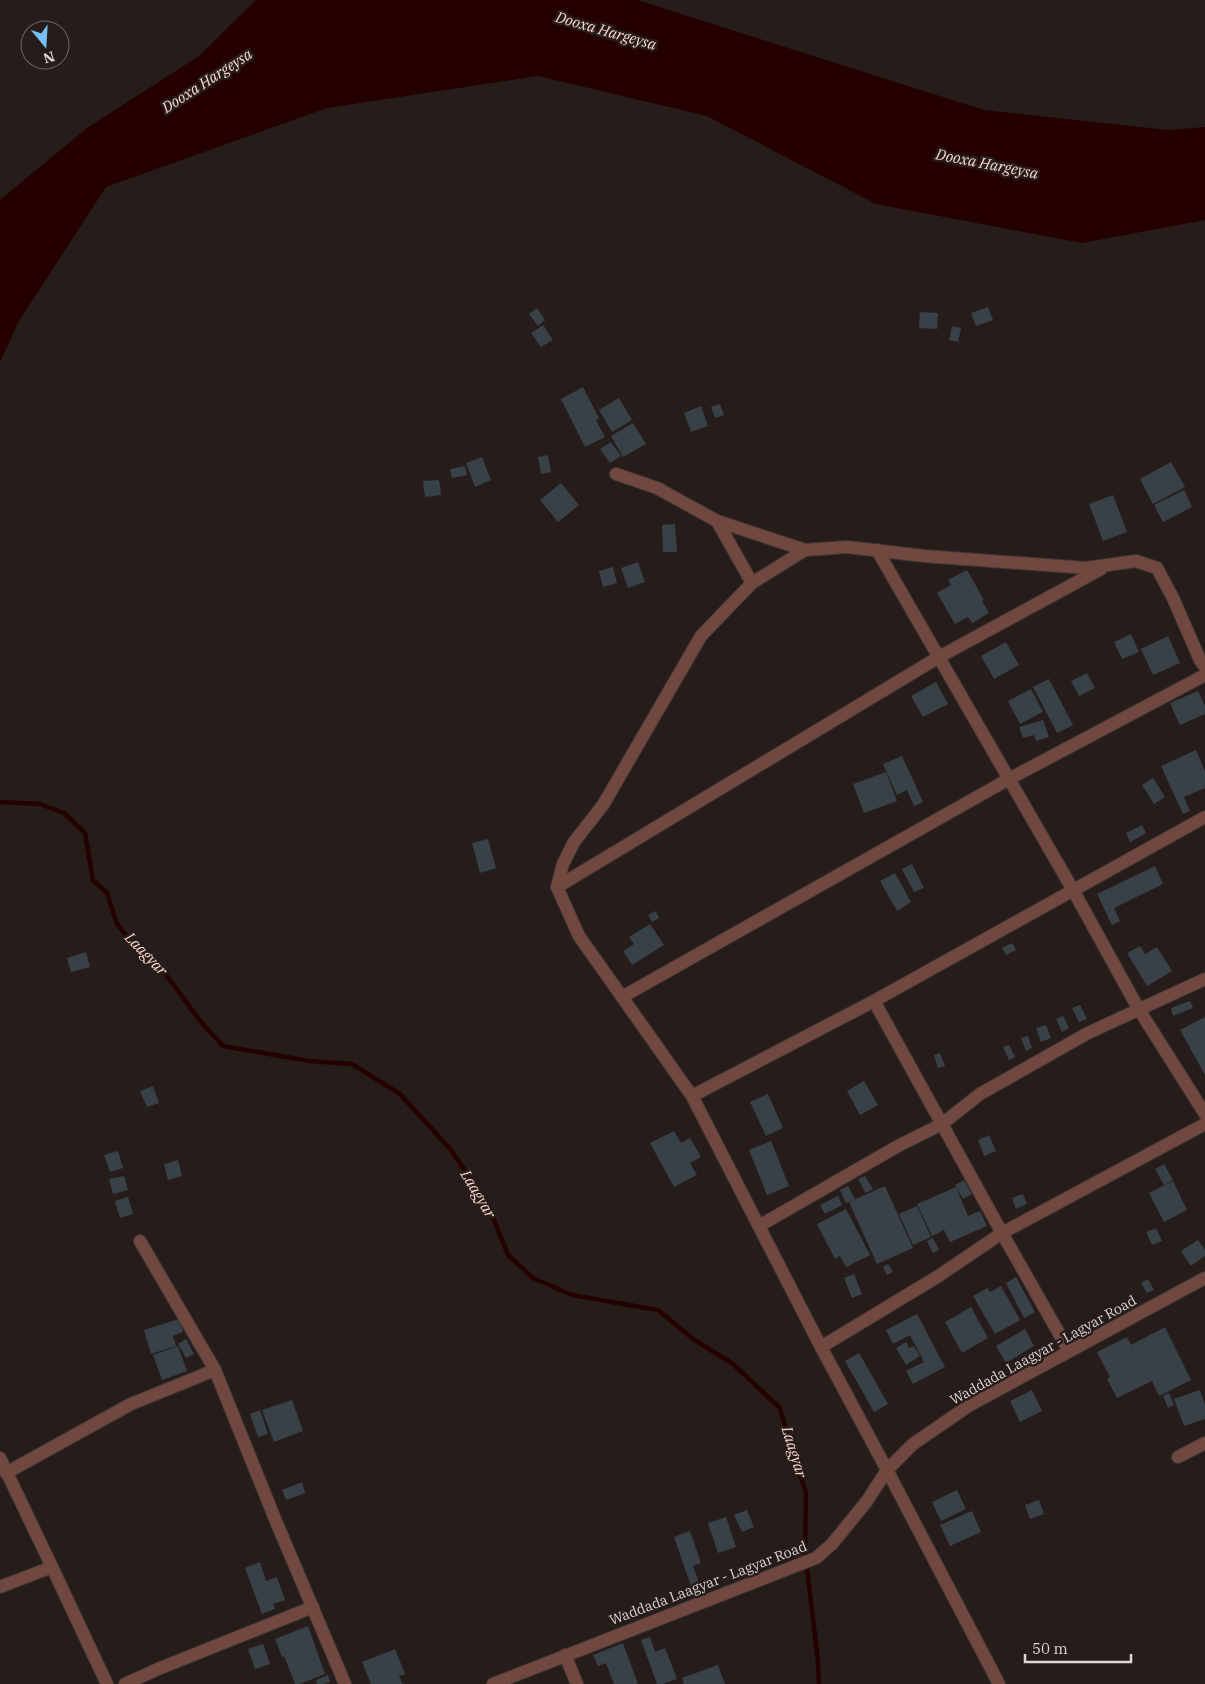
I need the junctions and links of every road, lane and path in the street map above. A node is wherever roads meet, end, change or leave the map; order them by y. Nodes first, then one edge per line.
1 (616, 474) dead end
2 (718, 522) junction
3 (805, 550) junction
4 (877, 550) junction
5 (1108, 565) junction
6 (752, 583) junction
7 (939, 657) junction
8 (1205, 667) edge
9 (1205, 675) edge
10 (1009, 779) junction
11 (1205, 817) edge
12 (557, 887) junction
13 (1073, 890) junction
14 (1205, 979) edge
15 (622, 996) junction
16 (874, 1001) junction
17 (1138, 1008) junction
18 (692, 1096) junction
19 (1205, 1114) edge
20 (942, 1124) junction
21 (1205, 1124) edge
22 (759, 1226) junction
23 (1002, 1233) junction
24 (140, 1241) dead end
25 (1205, 1278) edge
26 (821, 1347) junction
27 (1070, 1351) junction
28 (215, 1370) junction
29 (1205, 1442) edge
30 (1178, 1457) dead end
31 (0, 1458) edge
32 (887, 1470) junction
33 (6, 1473) junction
34 (52, 1567) junction
35 (0, 1587) edge
36 (313, 1607) junction
37 (565, 1655) junction
38 (107, 1684) edge
39 (124, 1684) edge
40 (345, 1684) edge
41 (493, 1684) edge
42 (577, 1684) edge
43 (998, 1684) edge

1 - 2 street
2 - 3 street
2 - 6 street
3 - 4 street
3 - 6 street
4 - 5 street
4 - 7 street
5 - 7 street
5 - 8 street
6 - 12 street
7 - 10 street
7 - 12 street
9 - 10 street
10 - 13 street
10 - 15 street
11 - 13 street
12 - 15 street
13 - 16 street
13 - 17 street
14 - 17 street
15 - 18 street
16 - 18 street
16 - 20 street
17 - 19 street
17 - 20 street
18 - 22 street
20 - 22 street
20 - 23 street
21 - 23 street
22 - 26 street
23 - 26 street
23 - 27 street
24 - 28 street
25 - 27 street, Waddada Laagyar - Lagyar Road
26 - 32 street
27 - 32 street, Waddada Laagyar - Lagyar Road
28 - 33 street
28 - 36 street
29 - 30 street
31 - 33 street
32 - 37 street, Waddada Laagyar - Lagyar Road
32 - 43 street
33 - 34 street
34 - 35 street
34 - 38 street
36 - 39 street
36 - 40 street
37 - 41 street, Waddada Laagyar - Lagyar Road
37 - 42 street

